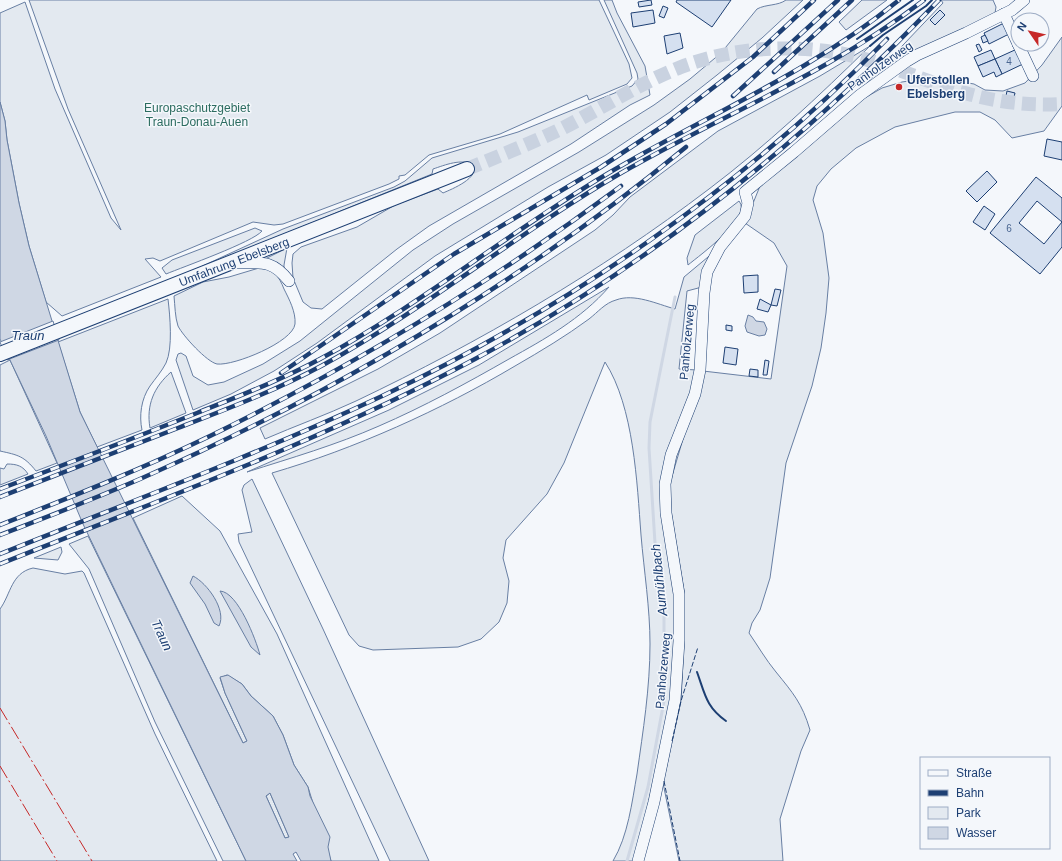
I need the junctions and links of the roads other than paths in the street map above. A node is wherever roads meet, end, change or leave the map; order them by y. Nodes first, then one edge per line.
1 (1024, 0) edge
2 (1004, 14) junction
3 (1010, 27) edge
4 (1022, 52) edge
5 (1033, 76) dead end
6 (467, 170) tunnel mouth
7 (231, 263) junction
8 (289, 281) dead end
9 (0, 354) edge
10 (638, 861) edge

1 - 2 street, Panholzerweg
2 - 3 street
2 - 10 street, Panholzerweg
4 - 5 street
6 - 7 main road, Umfahrung Ebelsberg
7 - 8 street
7 - 9 main road, Umfahrung Ebelsberg

